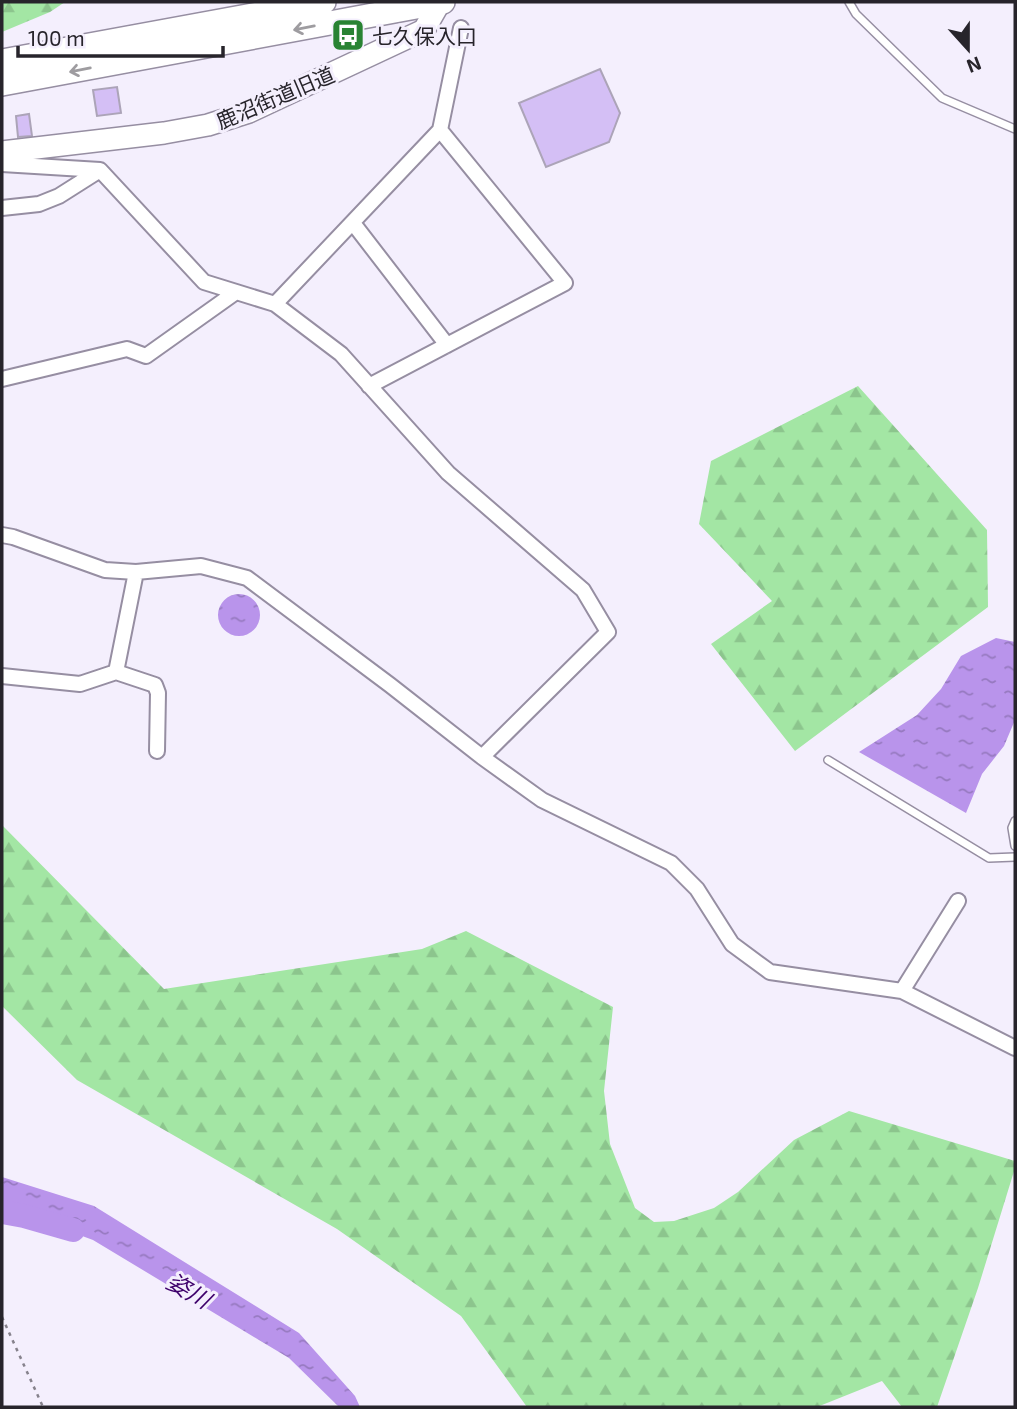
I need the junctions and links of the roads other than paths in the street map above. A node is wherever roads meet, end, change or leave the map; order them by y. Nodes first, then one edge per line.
1 (324, 2) edge
2 (441, 2) edge
3 (849, 2) edge
4 (461, 28) dead end
5 (2, 61) edge
6 (2, 85) edge
7 (1015, 129) edge
8 (440, 130) junction
9 (2, 152) edge
10 (2, 164) edge
11 (100, 170) junction
12 (2, 208) edge
13 (353, 223) junction
14 (236, 292) junction
15 (275, 304) junction
16 (447, 345) junction
17 (2, 379) edge
18 (369, 386) junction
19 (2, 535) edge
20 (136, 572) junction
21 (116, 672) junction
22 (2, 676) edge
23 (156, 751) dead end
24 (482, 757) junction
25 (828, 760) dead end
26 (1015, 821) edge
27 (1015, 846) edge
28 (1015, 857) edge
29 (958, 901) dead end
30 (902, 991) junction
31 (1015, 1048) edge

1 - 5 main road
2 -> 6 main road
2 - 9 street, 鹿沼街道旧道
3 - 7 lane
4 - 8 street
8 - 13 street
8 - 16 street
10 - 11 street
11 - 12 street
11 - 14 street
13 - 15 street
13 - 16 street
14 - 15 street
14 - 17 street
15 - 18 street
16 - 18 street
18 - 24 street
19 - 20 street
20 - 21 street
20 - 24 street
21 - 22 street
21 - 23 street
24 - 30 street
25 - 28 lane
26 - 27 lane
29 - 30 street
30 - 31 street

